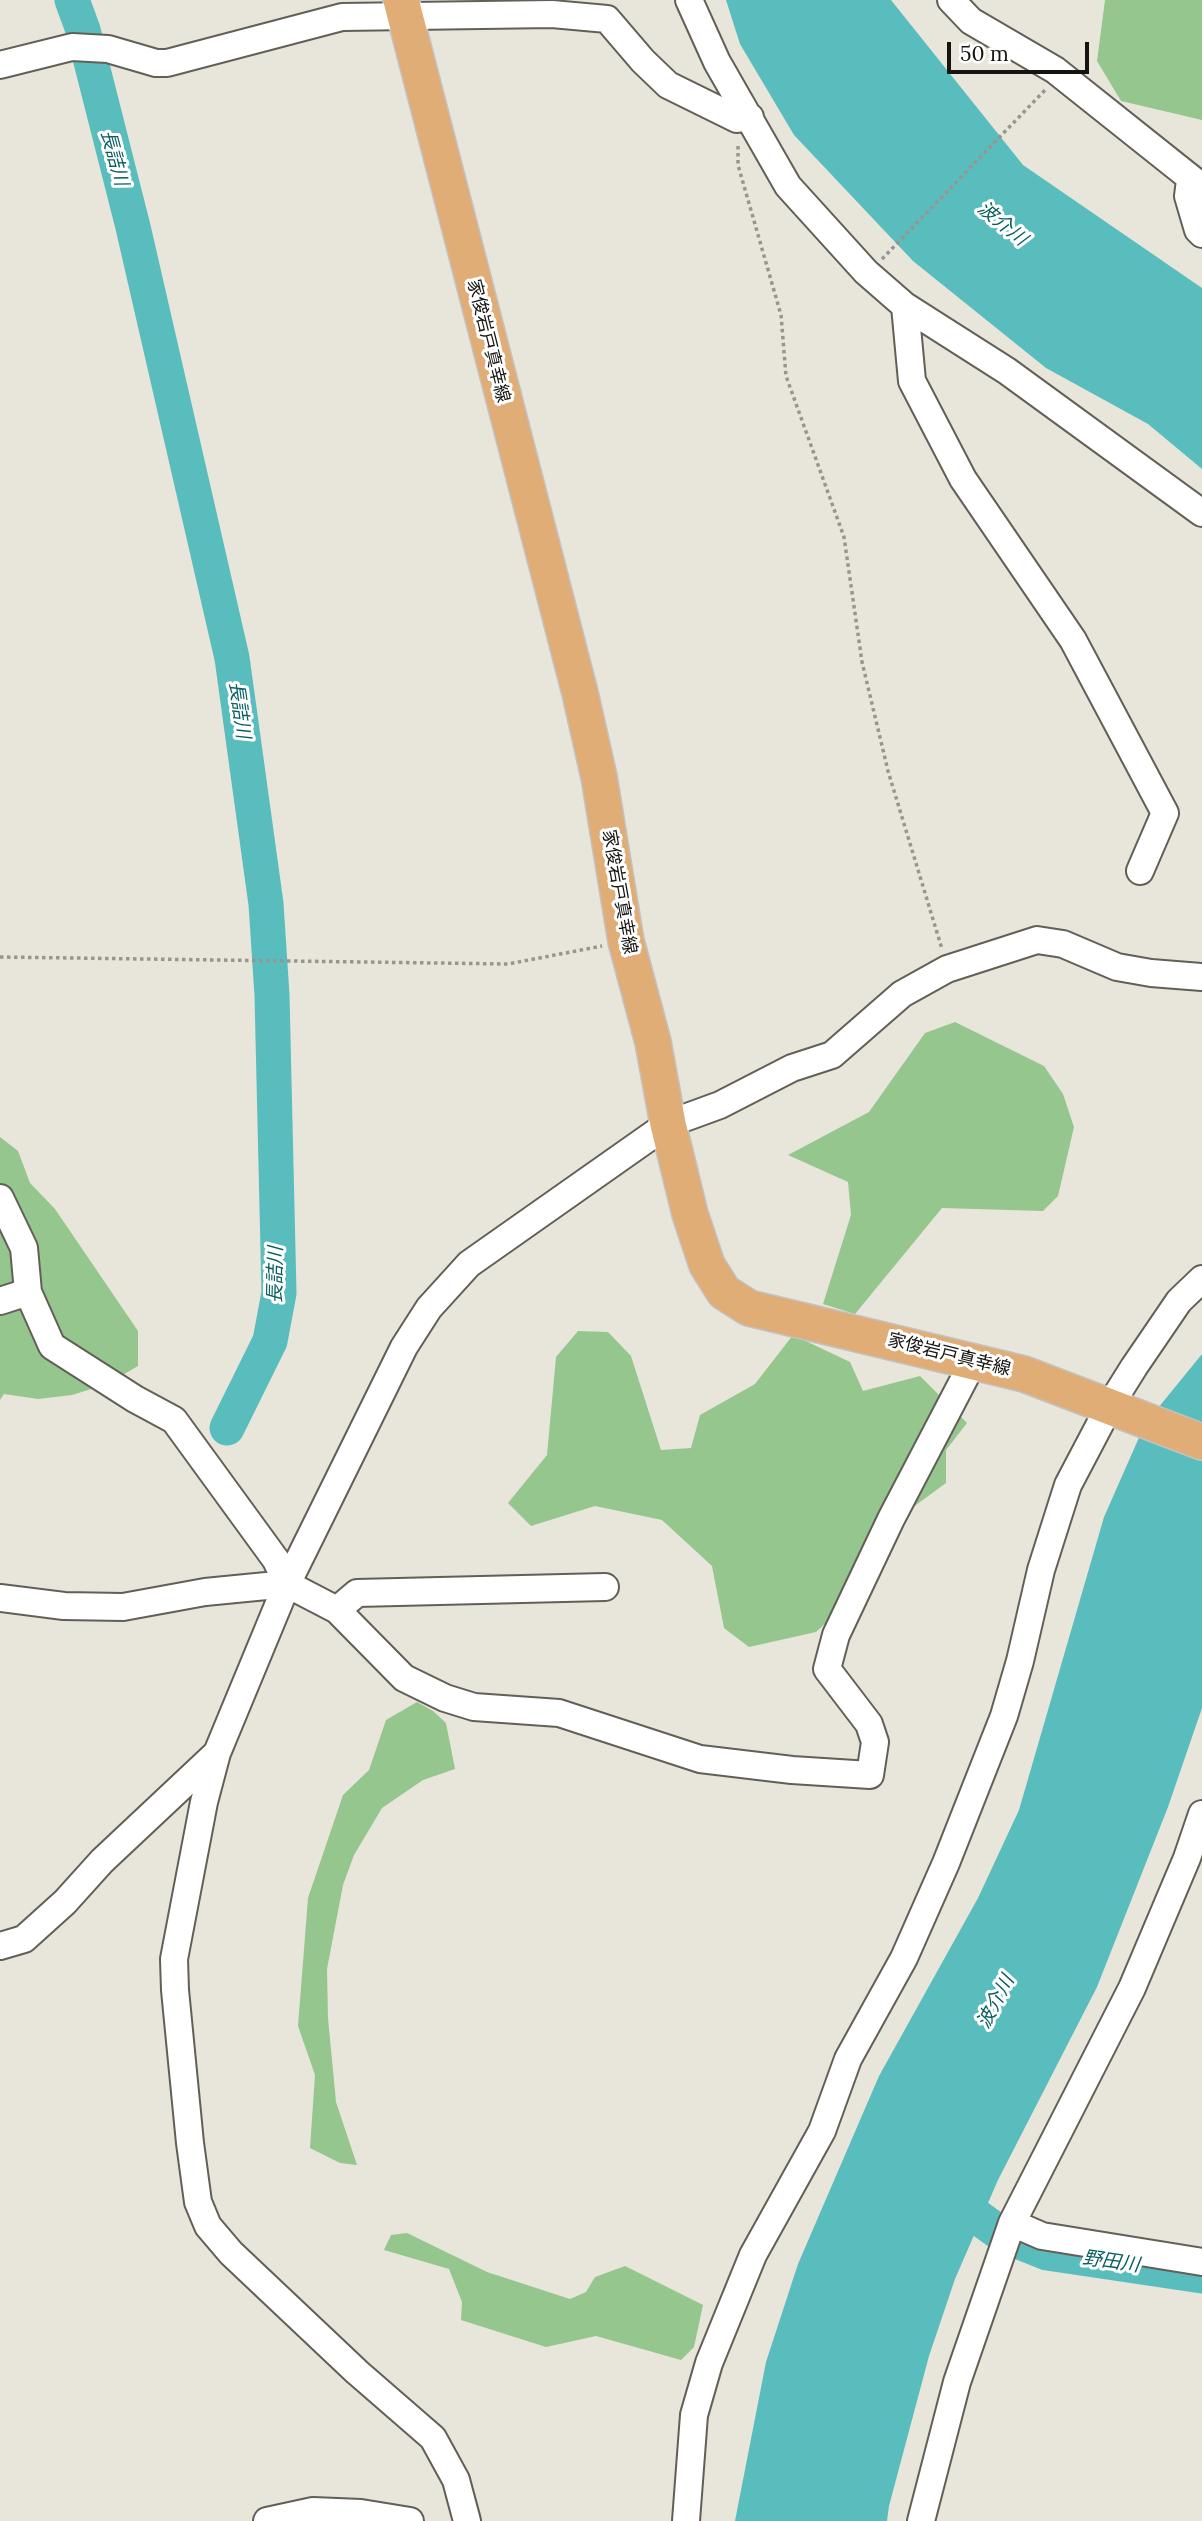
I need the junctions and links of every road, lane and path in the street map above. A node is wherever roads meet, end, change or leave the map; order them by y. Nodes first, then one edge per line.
1 (689, 0) edge
2 (951, 0) edge
3 (403, 8) edge
4 (0, 65) edge
5 (1060, 74) junction
6 (744, 118) junction
7 (1196, 183) edge
8 (1202, 234) edge
9 (868, 274) junction
10 (905, 306) junction
11 (1202, 513) edge
12 (1140, 871) dead end
13 (626, 941) junction
14 (0, 957) edge
15 (947, 969) junction
16 (1202, 977) edge
17 (668, 1124) junction
18 (0, 1198) edge
19 (1202, 1279) edge
20 (28, 1292) junction
21 (0, 1301) edge
22 (974, 1362) junction
23 (1114, 1409) junction
24 (1202, 1442) edge
25 (287, 1584) junction
26 (605, 1587) dead end
27 (0, 1598) edge
28 (337, 1610) junction
29 (217, 1753) junction
30 (1202, 1814) edge
31 (0, 1946) edge
32 (1012, 2223) junction
33 (1202, 2262) edge
34 (267, 2521) edge
35 (410, 2521) edge
36 (467, 2521) edge
37 (686, 2521) edge
38 (922, 2521) edge

1 - 6 street
2 - 5 street
3 - 4 street
3 - 6 street
3 - 13 main road, 家俊岩戸真幸線
5 - 7 street
5 - 9 path
6 - 9 street
6 - 15 path
7 - 8 street
9 - 10 street
10 - 11 street
10 - 12 street
13 - 14 path
13 - 17 main road, 家俊岩戸真幸線
15 - 16 street
15 - 17 street
17 - 22 main road, 家俊岩戸真幸線
17 - 25 street
18 - 20 street
19 - 23 street
20 - 21 street
20 - 25 street
22 - 23 main road, 家俊岩戸真幸線
22 - 28 street
23 - 24 main road, 家俊岩戸真幸線
23 - 37 street
25 - 27 street
25 - 28 street
25 - 29 street
26 - 28 street
29 - 31 street
29 - 36 street
30 - 32 street
32 - 33 street
32 - 38 street
34 - 35 street

